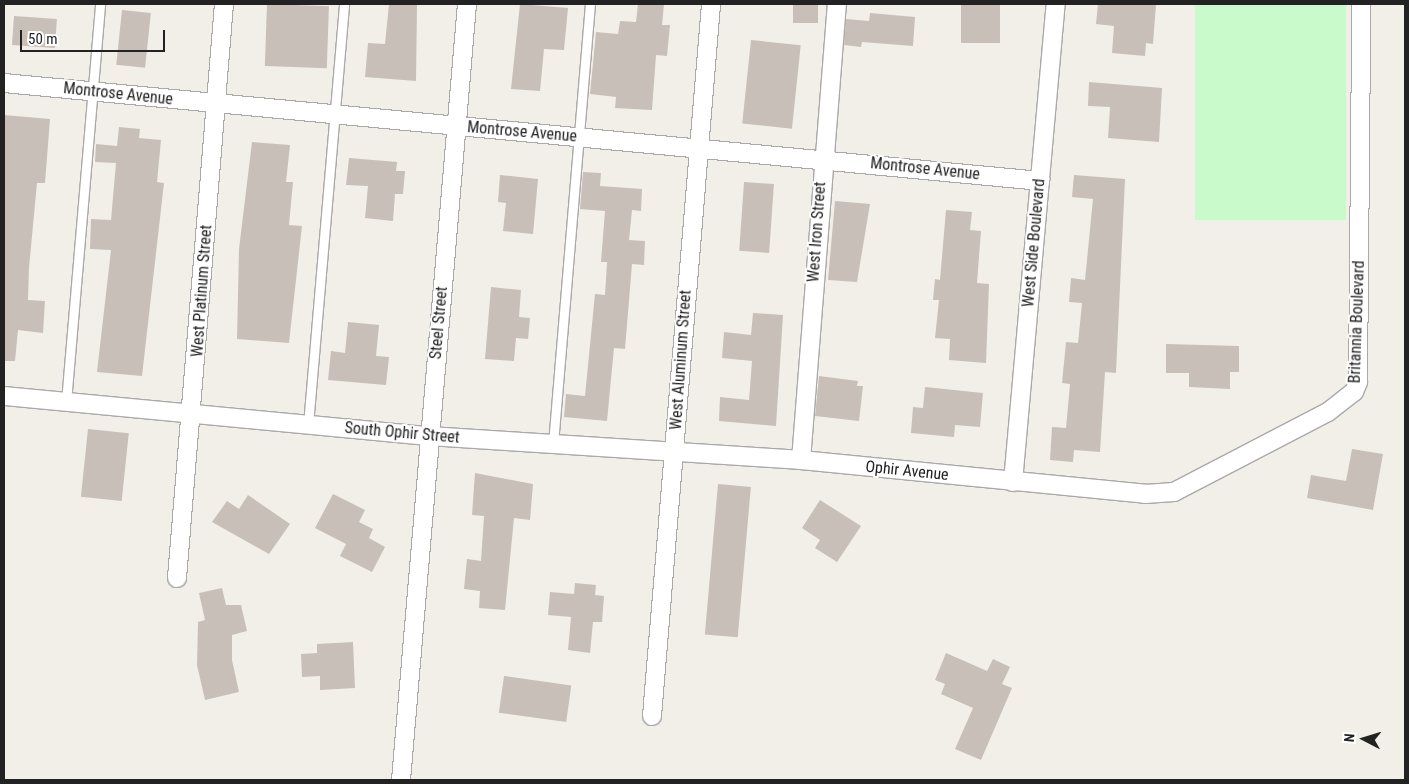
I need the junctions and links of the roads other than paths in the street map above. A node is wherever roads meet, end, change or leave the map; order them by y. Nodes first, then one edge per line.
1 (100, 4) edge
2 (224, 4) edge
3 (344, 4) edge
4 (467, 4) edge
5 (590, 4) edge
6 (711, 4) edge
7 (837, 4) edge
8 (1056, 4) edge
9 (1361, 4) edge
10 (4, 83) edge
11 (92, 92) junction
12 (215, 104) junction
13 (334, 115) junction
14 (455, 126) junction
15 (578, 138) junction
16 (697, 149) junction
17 (822, 159) junction
18 (1040, 181) junction
19 (4, 396) edge
20 (66, 402) junction
21 (193, 415) junction
22 (308, 425) junction
23 (430, 436) junction
24 (553, 444) junction
25 (674, 452) junction
26 (801, 460) junction
27 (1013, 482) junction
28 (177, 578) dead end
29 (652, 716) dead end
30 (401, 780) edge

1 - 11 lane
2 - 12 street, West Platinum Street
3 - 13 lane
4 - 14 street, Steel Street
5 - 15 lane
6 - 16 street, West Aluminum Street
7 - 17 street, West Iron Street
8 - 18 street, West Side Boulevard
9 - 27 street, Britannia Boulevard
10 - 11 street, Montrose Avenue
11 - 12 street, Montrose Avenue
11 - 20 lane
12 - 13 street, Montrose Avenue
12 - 21 street, West Platinum Street
13 - 14 street, Montrose Avenue
13 - 22 lane
14 - 15 street, Montrose Avenue
14 - 23 street, Steel Street
15 - 16 street, Montrose Avenue
15 - 24 lane
16 - 17 street, Montrose Avenue
16 - 25 street, West Aluminum Street
17 - 18 street, Montrose Avenue
17 - 26 street, West Iron Street
18 - 27 street, West Side Boulevard
19 - 20 street, South Ophir Street
20 - 21 street, South Ophir Street
21 - 22 street, South Ophir Street
21 - 28 street, West Platinum Street
22 - 23 street, South Ophir Street
23 - 24 street, South Ophir Street
23 - 30 street, Steel Street
24 - 25 street, South Ophir Street
25 - 26 street, South Ophir Street
25 - 29 street, West Aluminum Street
26 - 27 street, Ophir Avenue

